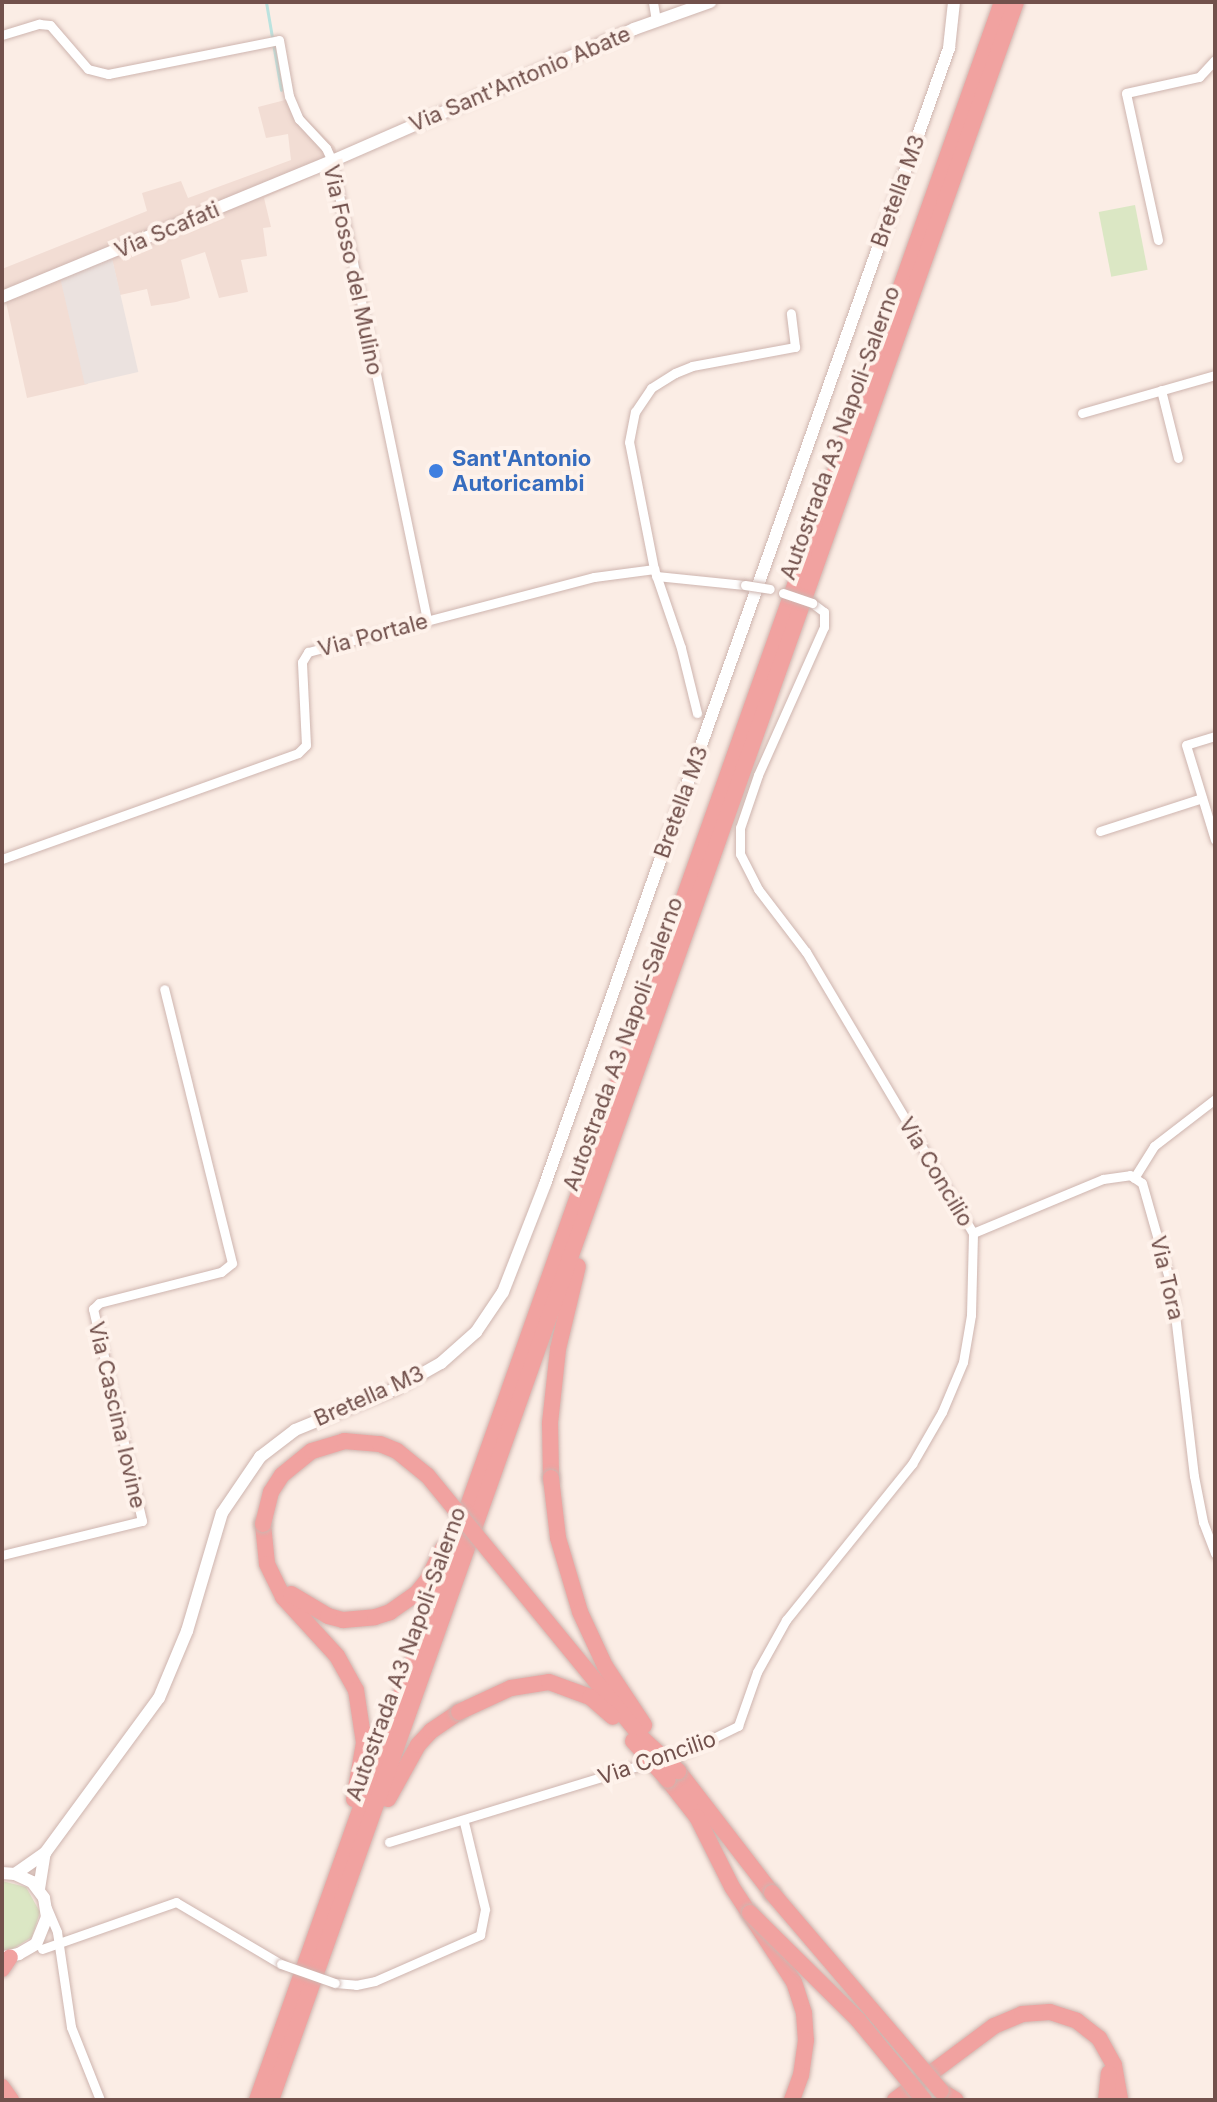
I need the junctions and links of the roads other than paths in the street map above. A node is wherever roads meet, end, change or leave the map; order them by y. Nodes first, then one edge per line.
1 (653, 2) edge
2 (710, 2) edge
3 (954, 2) edge
4 (1002, 2) edge
5 (1016, 2) edge
6 (656, 21) junction
7 (2, 35) edge
8 (1215, 60) edge
9 (332, 161) junction
10 (1158, 240) dead end
11 (2, 297) edge
12 (791, 313) dead end
13 (1215, 375) edge
14 (1161, 390) junction
15 (1082, 413) dead end
16 (1178, 458) dead end
17 (655, 573) junction
18 (427, 620) junction
19 (697, 713) dead end
20 (1215, 736) edge
21 (1202, 798) junction
22 (1100, 831) dead end
23 (1215, 840) edge
24 (2, 859) edge
25 (164, 989) dead end
26 (632, 1085) junction
27 (1215, 1099) edge
28 (1134, 1178) junction
29 (973, 1233) junction
30 (502, 1412) junction
31 (1215, 1554) edge
32 (2, 1555) edge
33 (275, 1579) junction
34 (673, 1776) junction
35 (464, 1822) junction
36 (389, 1842) dead end
37 (45, 1853) junction
38 (8, 1873) edge
39 (39, 1889) junction
40 (47, 1907) junction
41 (750, 1913) junction
42 (53, 1920) junction
43 (78, 1935) junction
44 (59, 1944) junction
45 (318, 1949) junction
46 (35, 1950) junction
47 (5, 1961) edge
48 (63, 1978) junction
49 (1106, 2052) junction
50 (2, 2087) edge
51 (949, 2097) edge
52 (11, 2100) edge
53 (100, 2100) edge
54 (257, 2100) edge
55 (271, 2100) edge
56 (792, 2100) edge
57 (895, 2100) edge
58 (924, 2100) edge
59 (1106, 2100) edge
60 (1120, 2100) edge

1 - 6 street
2 - 6 street, Via Sant'Antonio Abate
3 - 37 street, Bretella M3
4 - 30 highway, Autostrada A3 Napoli-Salerno
5 - 26 highway, Autostrada A3 Napoli-Salerno
6 - 9 street, Via Sant'Antonio Abate
7 - 9 street, Via Fosso del Mulino
8 - 10 street
9 - 11 street, Via Scafati
9 - 18 street, Via Fosso del Mulino
12 - 17 street
13 - 14 street
14 - 15 street
14 - 16 street
17 - 18 street, Via Portale
17 - 19 street
17 - 29 street, Via Concilio, bridge
18 - 24 street, Via Portale
20 - 21 street
21 - 22 street
21 - 23 street
25 - 32 street, Via Cascina Iovine
26 - 34 highway, bridge
26 - 45 highway, Autostrada A3 Napoli-Salerno
27 - 28 street
28 - 29 street
28 - 31 street, Via Tora
29 - 35 street, Via Concilio
30 - 33 highway
30 - 45 highway, Autostrada A3 Napoli-Salerno
33 - 34 highway, bridge
33 - 45 highway
34 - 41 highway
34 - 45 highway, bridge
34 - 51 highway, bridge
35 - 36 street, Via Concilio
35 - 43 street, bridge
37 - 38 street, Bretella M3
37 - 39 street, Bretella M3
38 - 39 street
39 - 40 street
40 - 42 street
40 - 46 street
41 - 56 highway, bridge
41 - 58 highway, bridge
42 - 43 street
42 - 44 street
43 - 44 street
44 - 46 street
44 - 48 street
45 - 54 highway, Autostrada A3 Napoli-Salerno
45 - 55 highway, Autostrada A3 Napoli-Salerno
46 - 47 street
46 - 48 street
48 - 53 street
49 - 57 highway
49 - 59 highway
49 - 60 highway
50 - 52 highway

